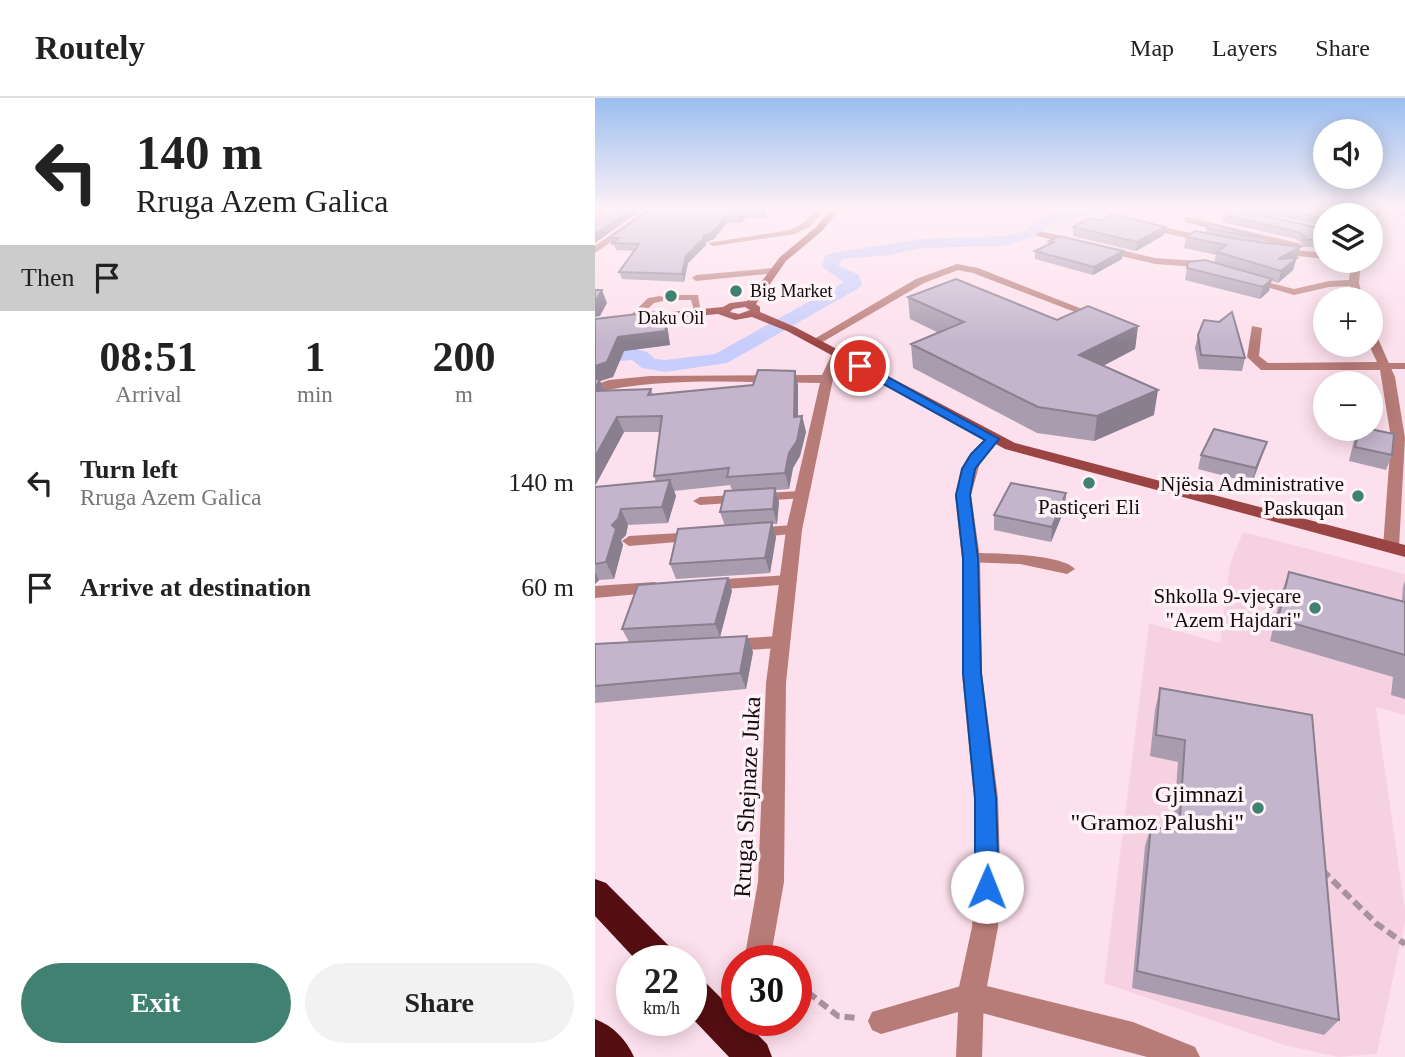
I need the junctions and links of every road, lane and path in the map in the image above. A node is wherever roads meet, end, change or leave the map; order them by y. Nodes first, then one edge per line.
1 (789, 253) edge
2 (1120, 253) edge
3 (774, 271) junction
4 (1221, 272) edge
5 (1355, 273) edge
6 (1232, 275) edge
7 (696, 278) dead end
8 (1354, 283) junction
9 (1355, 287) edge
10 (680, 298) dead end
11 (660, 299) dead end
12 (751, 309) junction
13 (698, 311) junction
14 (634, 317) junction
15 (1100, 318) edge
16 (595, 322) edge
17 (1256, 328) dead end
18 (815, 342) junction
19 (838, 354) junction
20 (1380, 357) edge
21 (1384, 366) junction
22 (1405, 366) edge
23 (827, 379) junction
24 (595, 389) edge
25 (1402, 438) edge
26 (993, 439) junction
27 (800, 495) junction
28 (700, 501) dead end
29 (794, 530) junction
30 (739, 534) edge
31 (711, 536) edge
32 (629, 541) dead end
33 (1398, 549) edge
34 (971, 558) junction
35 (1067, 569) dead end
36 (789, 580) junction
37 (595, 592) edge
38 (781, 642) junction
39 (714, 646) edge
40 (1311, 860) edge
41 (595, 894) edge
42 (1405, 944) edge
43 (644, 945) edge
44 (761, 945) edge
45 (812, 996) edge
46 (971, 996) junction
47 (707, 1009) edge
48 (881, 1021) joint
49 (595, 1036) edge
50 (616, 1057) edge
51 (754, 1057) edge
52 (968, 1057) edge
53 (1185, 1057) edge

1 - 3 main road
2 - 4 street
3 - 7 lane
3 - 12 main road
5 - 8 street
6 - 8 street
8 - 9 street
10 - 13 lane
11 - 14 lane
12 - 13 main road
12 - 18 main road
13 - 14 main road
14 - 16 main road
15 - 18 street
17 - 21 street
18 - 19 main road
19 - 23 street, Rruga Shejnaze Juka
19 - 26 main road
20 - 21 street
21 - 22 lane
21 - 25 street
23 - 24 street
23 - 27 street, Rruga Shejnaze Juka
25 - 33 street
26 - 33 main road
26 - 34 street
27 - 28 lane
27 - 29 street, Rruga Shejnaze Juka
29 - 30 lane
29 - 36 street, Rruga Shejnaze Juka
31 - 32 lane
34 - 35 lane
34 - 46 street
36 - 37 lane
36 - 38 street, Rruga Shejnaze Juka
38 - 39 lane
38 - 44 street, Rruga Shejnaze Juka
40 - 42 path
41 - 43 highway
45 - 48 path
46 - 48 lane
46 - 52 lane
46 - 53 street
47 - 51 highway
49 - 50 highway

